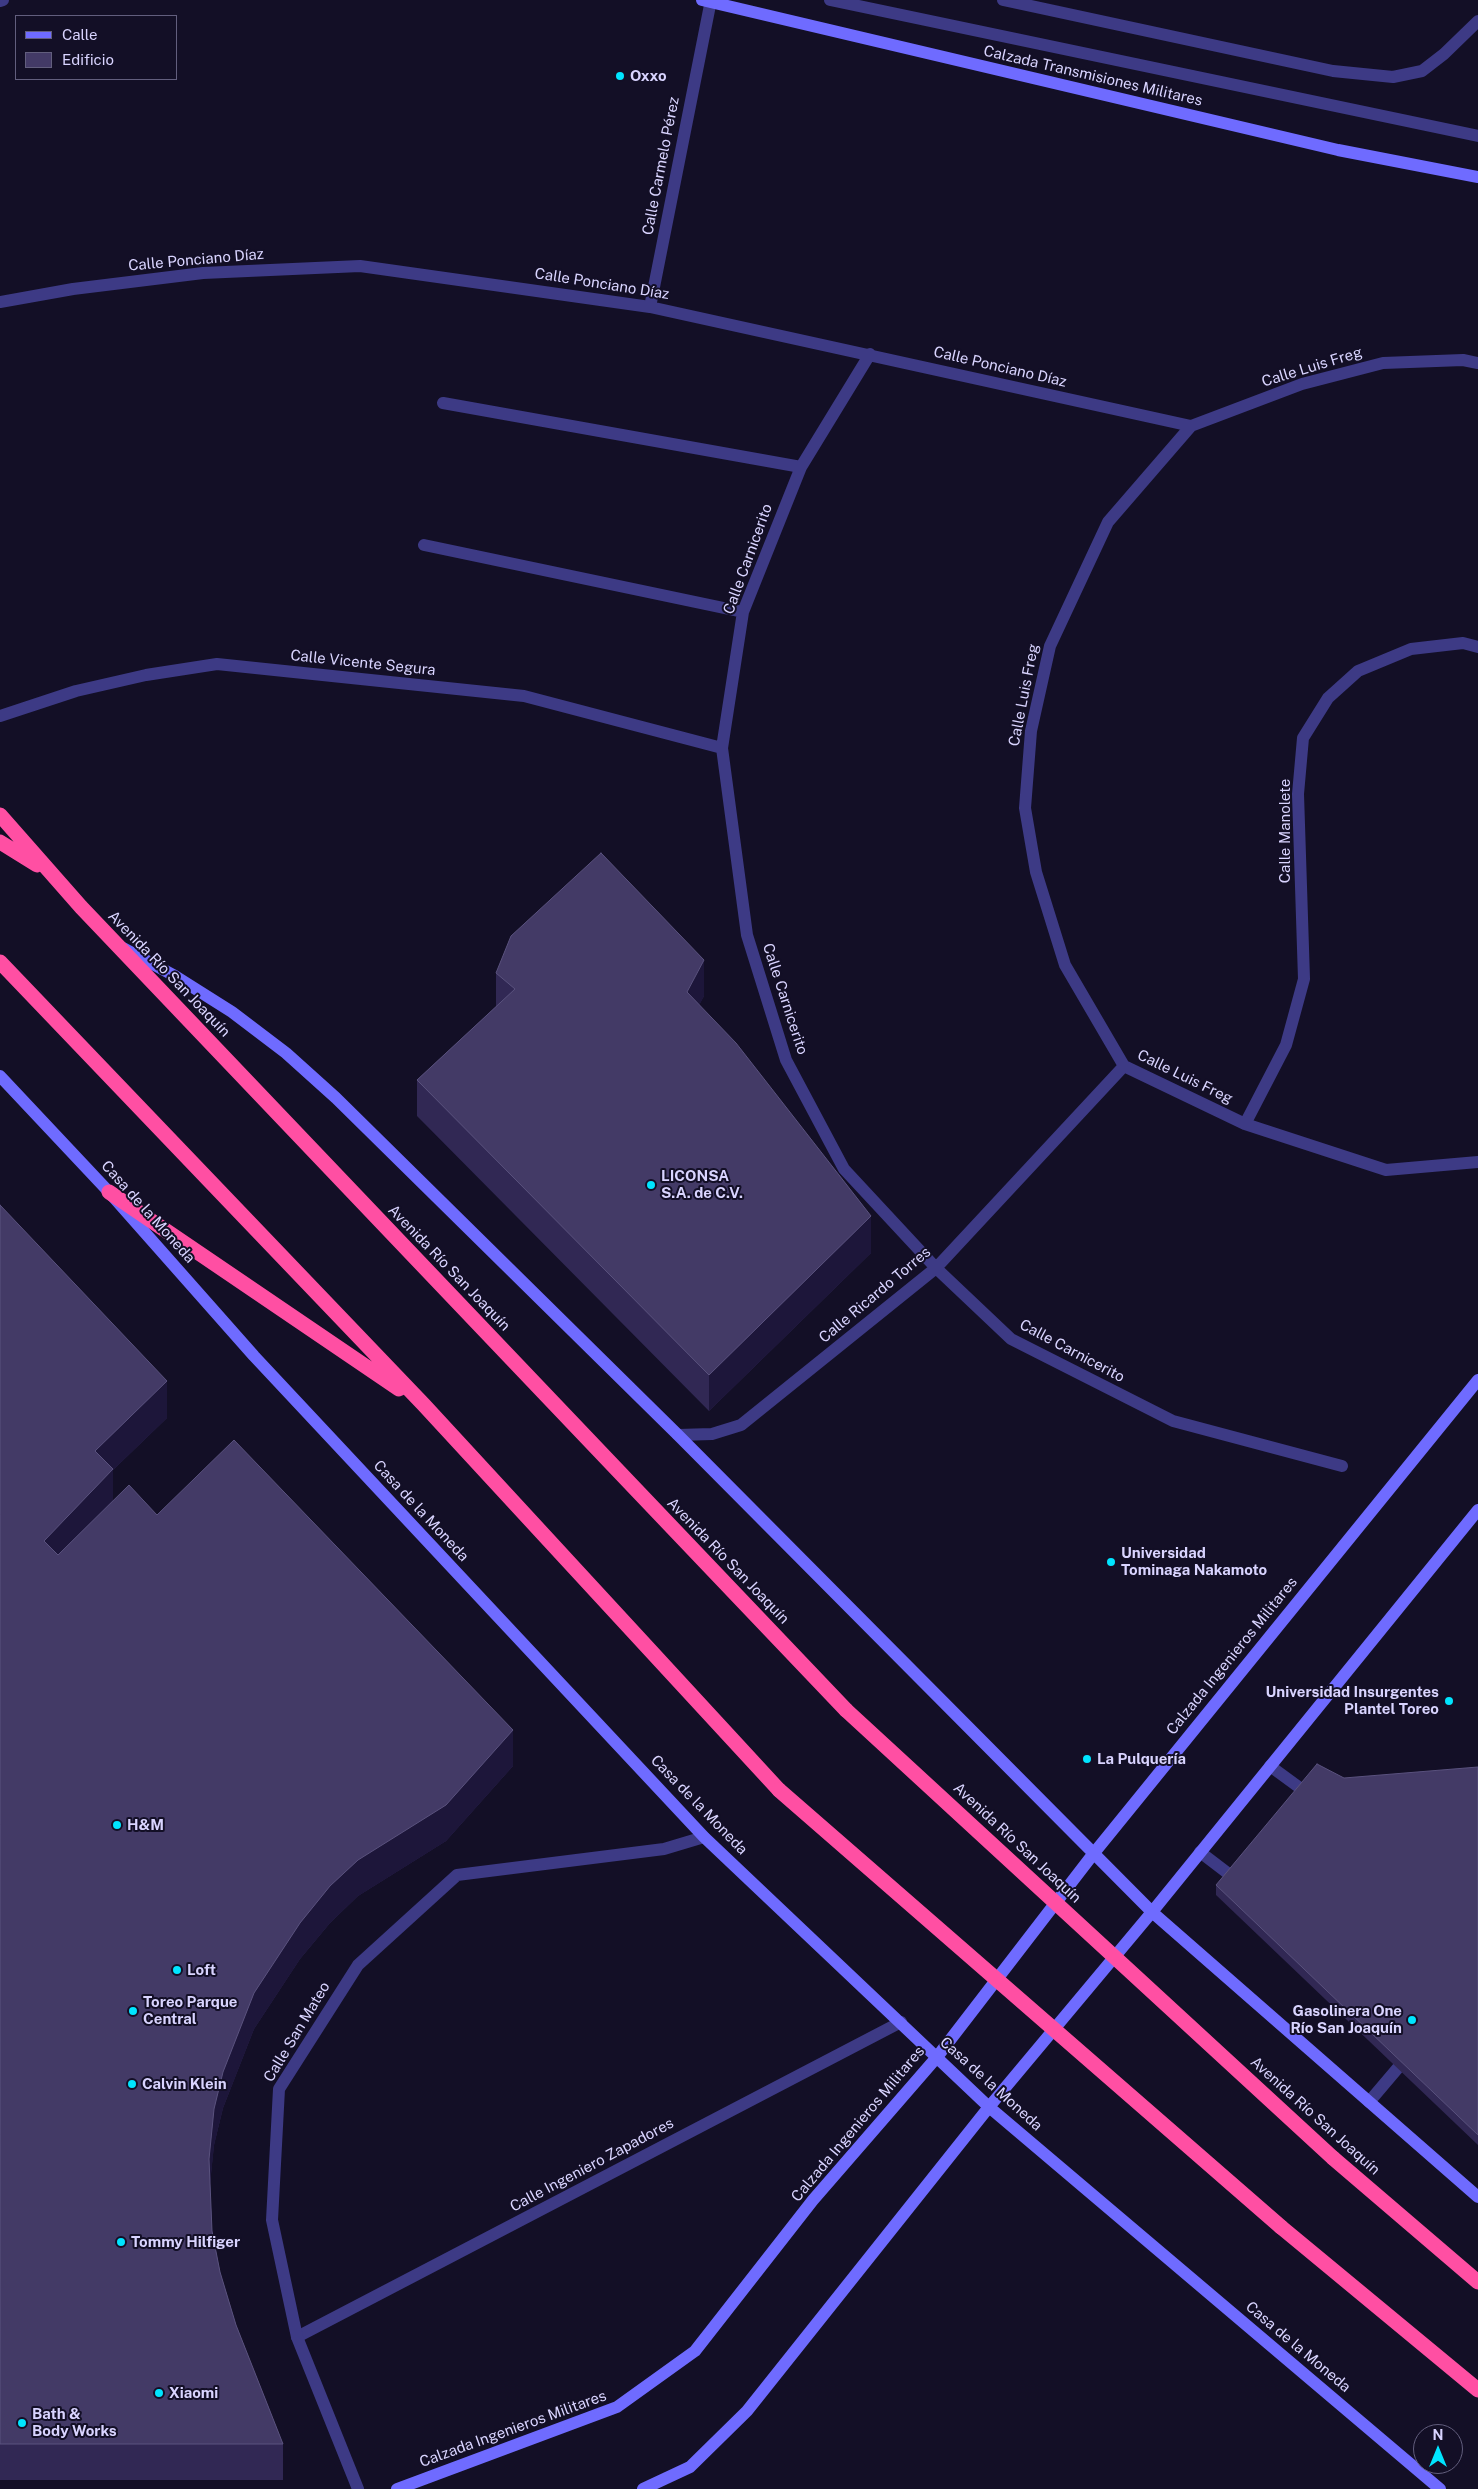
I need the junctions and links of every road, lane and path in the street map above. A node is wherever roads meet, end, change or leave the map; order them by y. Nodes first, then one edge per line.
1 (830, 0) edge
2 (1003, 0) edge
3 (708, 1) edge
4 (1478, 21) edge
5 (1478, 136) edge
6 (1478, 177) edge
7 (1, 298) edge
8 (650, 306) junction
9 (870, 354) junction
10 (1478, 363) edge
11 (443, 403) dead end
12 (1191, 426) junction
13 (801, 467) junction
14 (424, 544) dead end
15 (743, 612) junction
16 (1478, 647) edge
17 (0, 716) edge
18 (722, 748) junction
19 (0, 815) edge
20 (0, 842) edge
21 (49, 872) junction
22 (116, 944) junction
23 (0, 962) edge
24 (1124, 1066) junction
25 (0, 1076) edge
26 (1244, 1124) junction
27 (1478, 1162) edge
28 (109, 1192) junction
29 (936, 1268) junction
30 (1478, 1380) edge
31 (424, 1405) junction
32 (678, 1435) junction
33 (1342, 1466) dead end
34 (1478, 1510) edge
35 (1270, 1766) junction
36 (1323, 1805) edge
37 (704, 1837) junction
38 (1200, 1852) junction
39 (1094, 1853) junction
40 (1246, 1887) edge
41 (1152, 1912) junction
42 (901, 2022) junction
43 (1414, 2049) edge
44 (937, 2057) junction
45 (1369, 2102) junction
46 (989, 2107) junction
47 (1478, 2197) edge
48 (1478, 2282) edge
49 (297, 2337) junction
50 (1478, 2390) edge
51 (358, 2489) edge
52 (397, 2489) edge
53 (643, 2489) edge
54 (1440, 2489) edge

1 - 5 street
2 - 4 street
3 - 6 main road, Calzada Transmisiones Militares
3 - 8 street, Calle Carmelo Pérez
7 - 8 street, Calle Ponciano Díaz
8 - 9 street, Calle Ponciano Díaz
9 - 12 street, Calle Ponciano Díaz
9 - 13 street, Calle Carnicerito
10 - 12 street, Calle Luis Freg
11 - 13 street
12 - 24 street, Calle Luis Freg
13 - 15 street, Calle Carnicerito
14 - 15 street
15 - 18 street, Calle Carnicerito
16 - 26 street, Calle Manolete
17 - 18 street, Calle Vicente Segura
18 - 29 street, Calle Carnicerito
19 - 21 highway, Avenida Río San Joaquín
20 - 21 highway
21 - 22 highway, Avenida Río San Joaquín
22 - 32 main road
22 - 48 highway, Avenida Río San Joaquín, bridge
23 - 31 highway
24 - 26 street, Calle Luis Freg
24 - 29 street, Calle Ricardo Torres
25 - 28 main road, Casa de la Moneda
26 - 27 street, Calle Luis Freg
28 - 31 highway
28 - 37 main road, Casa de la Moneda
29 - 32 street, Calle Ricardo Torres
29 - 33 street, Calle Carnicerito
30 - 39 main road, Calzada Ingenieros Militares
31 - 50 highway, bridge
32 - 39 main road
34 - 35 main road
35 - 36 street
35 - 38 main road
37 - 42 main road, Casa de la Moneda
37 - 49 street, Calle San Mateo
38 - 40 street
38 - 41 main road
39 - 41 main road
39 - 44 main road, Calzada Ingenieros Militares
41 - 45 main road
41 - 46 main road
42 - 44 main road, Casa de la Moneda
42 - 49 street, Calle Ingeniero Zapadores
43 - 45 street
44 - 46 main road, Casa de la Moneda
44 - 52 main road, Calzada Ingenieros Militares
45 - 47 main road
46 - 53 main road
46 - 54 main road, Casa de la Moneda
49 - 51 street, Calle San Mateo

